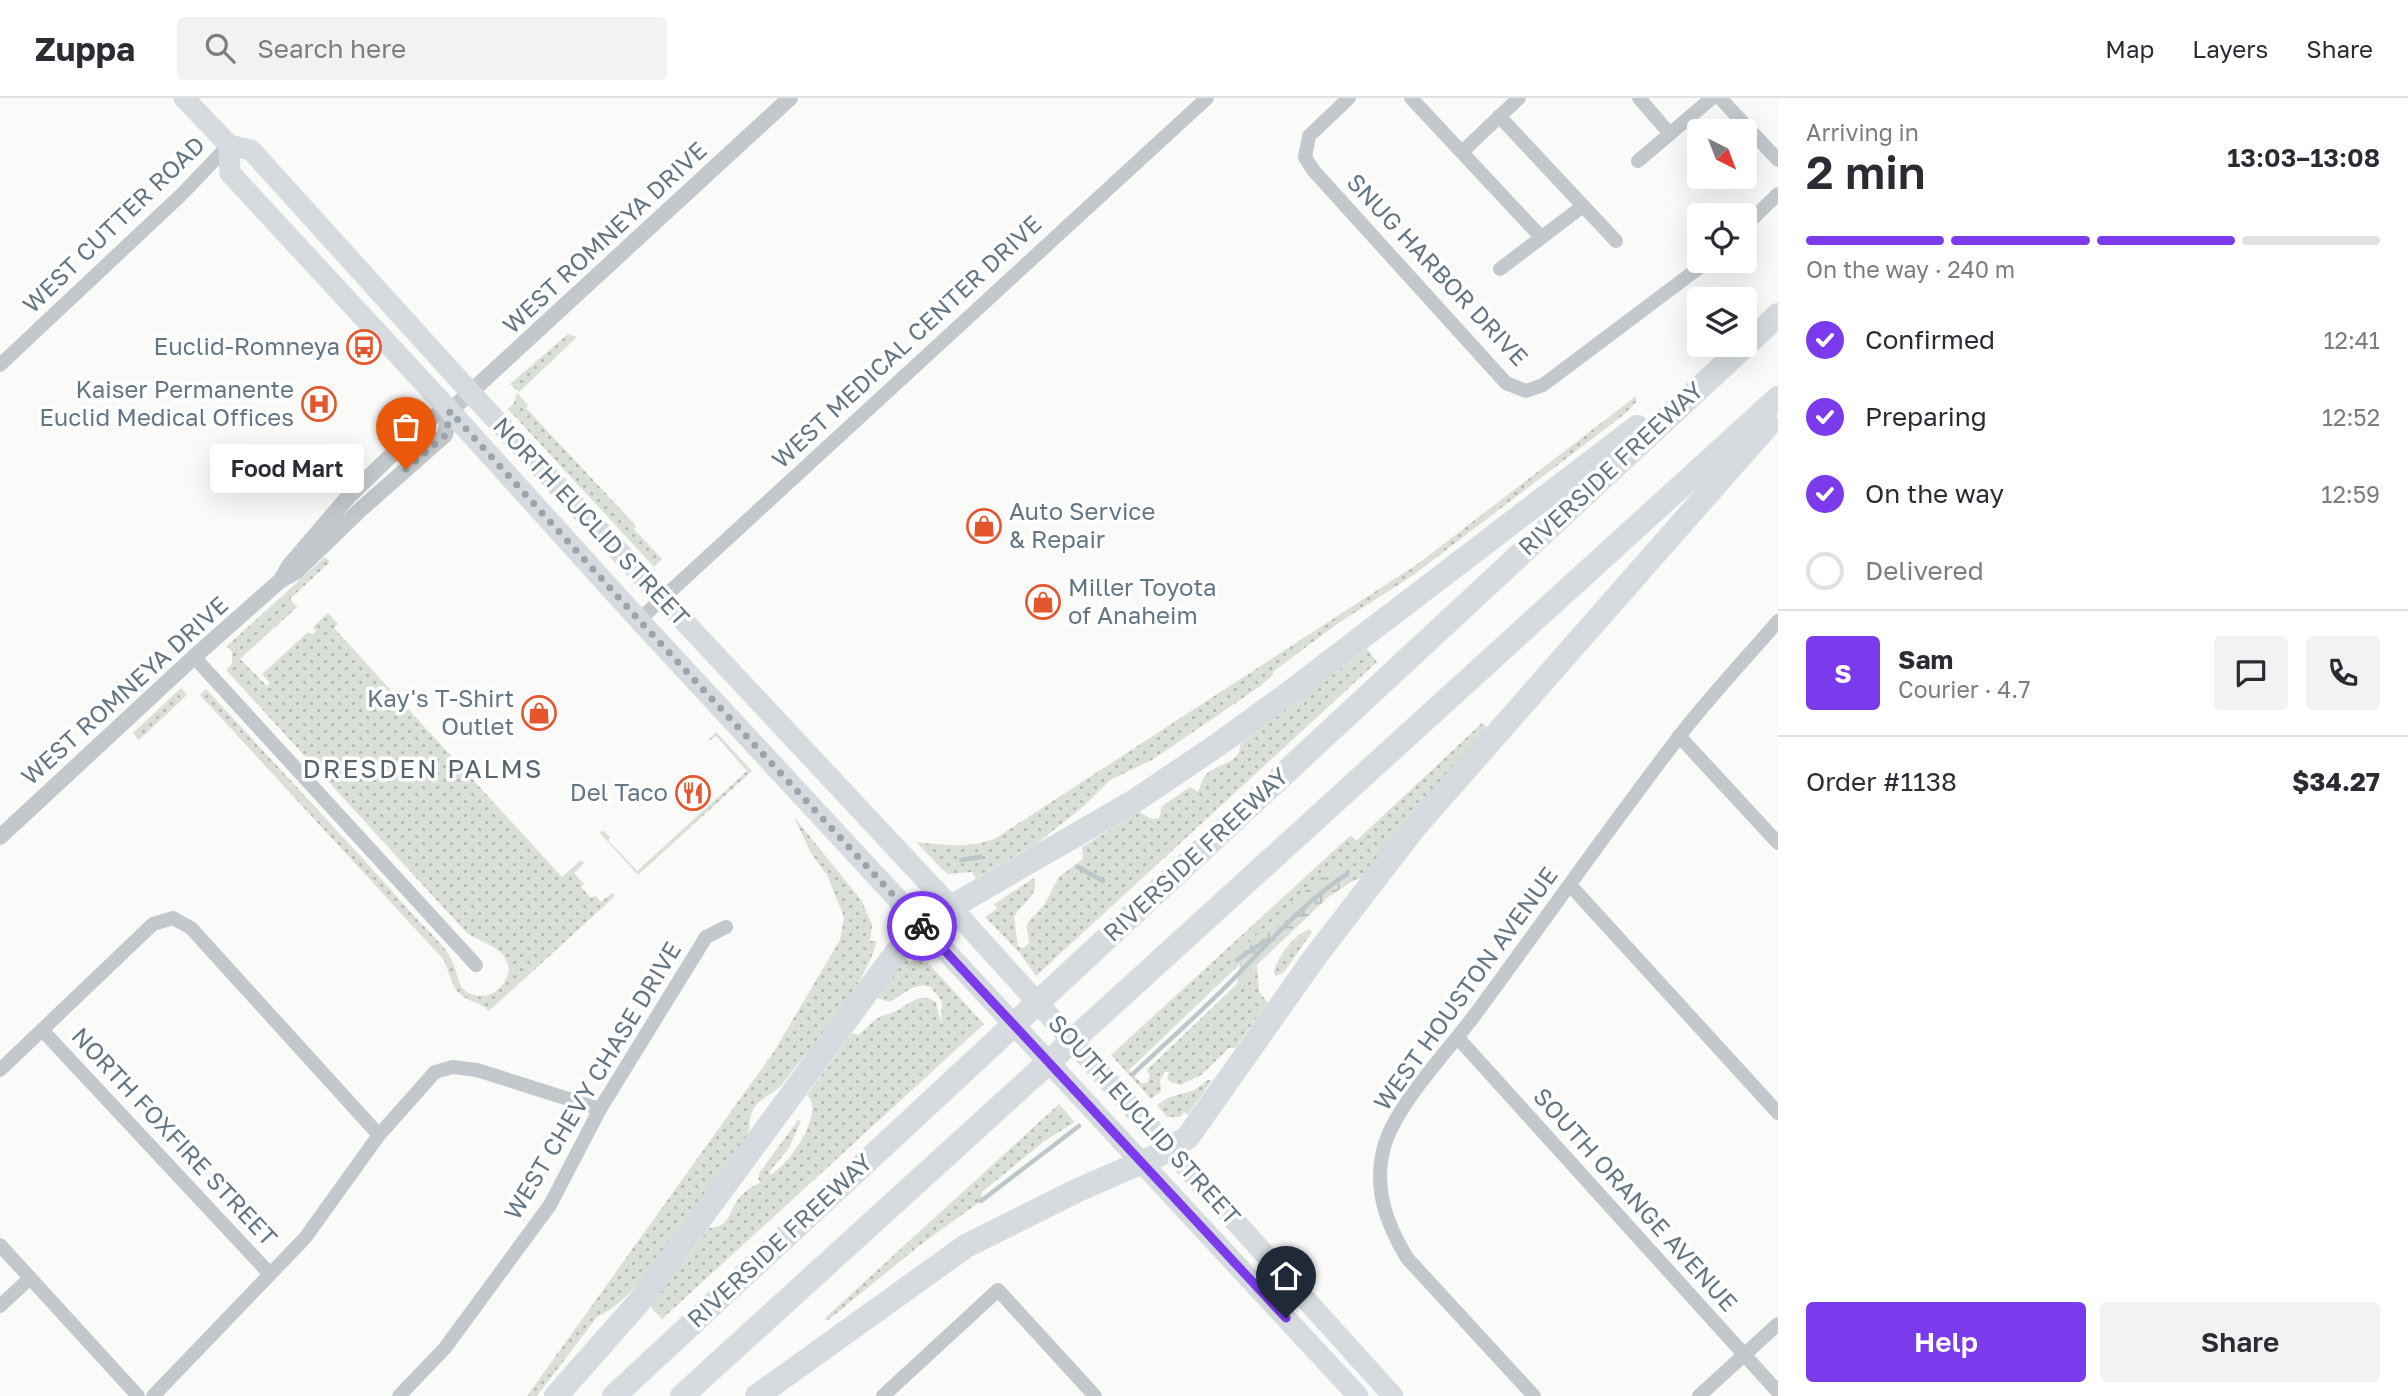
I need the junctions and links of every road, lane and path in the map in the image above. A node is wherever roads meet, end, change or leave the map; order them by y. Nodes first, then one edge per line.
1 (184, 98) edge
2 (790, 98) edge
3 (1207, 98) edge
4 (1349, 98) edge
5 (1411, 98) edge
6 (1519, 98) edge
7 (1639, 98) edge
8 (1712, 98) edge
9 (1720, 98) edge
10 (1499, 117) junction
11 (1670, 134) junction
12 (229, 145) junction
13 (1462, 152) junction
14 (1778, 160) edge
15 (1638, 161) dead end
16 (1778, 194) edge
17 (1583, 206) junction
18 (1757, 214) edge
19 (1541, 237) junction
20 (1616, 241) dead end
21 (1500, 269) dead end
22 (1692, 273) edge
23 (1778, 314) edge
24 (0, 365) edge
25 (1693, 391) junction
26 (470, 392) junction
27 (1778, 398) edge
28 (450, 411) junction
29 (1778, 414) edge
30 (663, 597) junction
31 (639, 620) junction
32 (1778, 621) edge
33 (194, 657) junction
34 (1679, 736) junction
35 (0, 836) edge
36 (1778, 843) edge
37 (1570, 885) junction
38 (951, 906) junction
39 (726, 926) dead end
40 (922, 926) junction
41 (476, 965) dead end
42 (43, 1031) junction
43 (1458, 1038) junction
44 (0, 1070) edge
45 (600, 1109) junction
46 (1778, 1113) edge
47 (379, 1135) junction
48 (1171, 1149) junction
49 (1142, 1163) junction
50 (0, 1245) edge
51 (270, 1274) junction
52 (30, 1278) junction
53 (0, 1306) edge
54 (1778, 1324) edge
55 (1745, 1354) junction
56 (1778, 1392) edge
57 (138, 1396) edge
58 (153, 1396) edge
59 (399, 1396) edge
60 (556, 1396) edge
61 (614, 1396) edge
62 (682, 1396) edge
63 (757, 1396) edge
64 (883, 1396) edge
65 (1095, 1396) edge
66 (1359, 1396) edge
67 (1393, 1396) edge
68 (1534, 1396) edge
69 (1699, 1396) edge

1 - 12 main road, NORTH EUCLID STREET
2 - 26 street, WEST ROMNEYA DRIVE
3 - 30 street, WEST MEDICAL CENTER DRIVE
4 - 22 street, SNUG HARBOR DRIVE
5 - 13 street
6 - 10 street
7 - 11 street
8 - 11 street
9 - 14 street
10 - 13 street
10 - 17 street
11 - 15 street
12 - 24 street, WEST CUTTER ROAD
12 - 26 main road, NORTH EUCLID STREET
12 - 28 main road, NORTH EUCLID STREET
13 - 19 street
16 - 18 street
17 - 19 street
17 - 20 street
19 - 21 street
23 - 25 highway, RIVERSIDE FREEWAY
25 - 38 highway
25 - 61 highway, RIVERSIDE FREEWAY
26 - 28 street, WEST ROMNEYA DRIVE
26 - 30 main road, NORTH EUCLID STREET
27 - 62 highway, RIVERSIDE FREEWAY
28 - 31 main road, NORTH EUCLID STREET
28 - 33 street, WEST ROMNEYA DRIVE
29 - 48 highway
30 - 31 street, WEST MEDICAL CENTER DRIVE
30 - 38 main road, NORTH EUCLID STREET
31 - 40 main road, NORTH EUCLID STREET
32 - 34 street, WEST HOUSTON AVENUE
33 - 35 street, WEST ROMNEYA DRIVE
33 - 41 street
34 - 36 street
34 - 37 street, WEST HOUSTON AVENUE
37 - 43 street, WEST HOUSTON AVENUE
37 - 46 street
38 - 40 highway
38 - 48 main road, SOUTH EUCLID STREET
39 - 45 street, WEST CHEVY CHASE DRIVE
40 - 49 main road, SOUTH EUCLID STREET
40 - 60 highway
42 - 44 street
42 - 47 street
42 - 51 street, NORTH FOXFIRE STREET
43 - 55 street, SOUTH ORANGE AVENUE
43 - 68 street, WEST HOUSTON AVENUE
45 - 47 street
45 - 59 street, WEST CHEVY CHASE DRIVE
47 - 51 street
48 - 49 highway
48 - 67 main road, SOUTH EUCLID STREET
49 - 63 highway
49 - 66 main road, SOUTH EUCLID STREET
50 - 52 street
51 - 58 street
52 - 53 street
52 - 57 street
54 - 55 street
55 - 56 street, SOUTH ORANGE AVENUE
55 - 69 street
64 - 65 street

